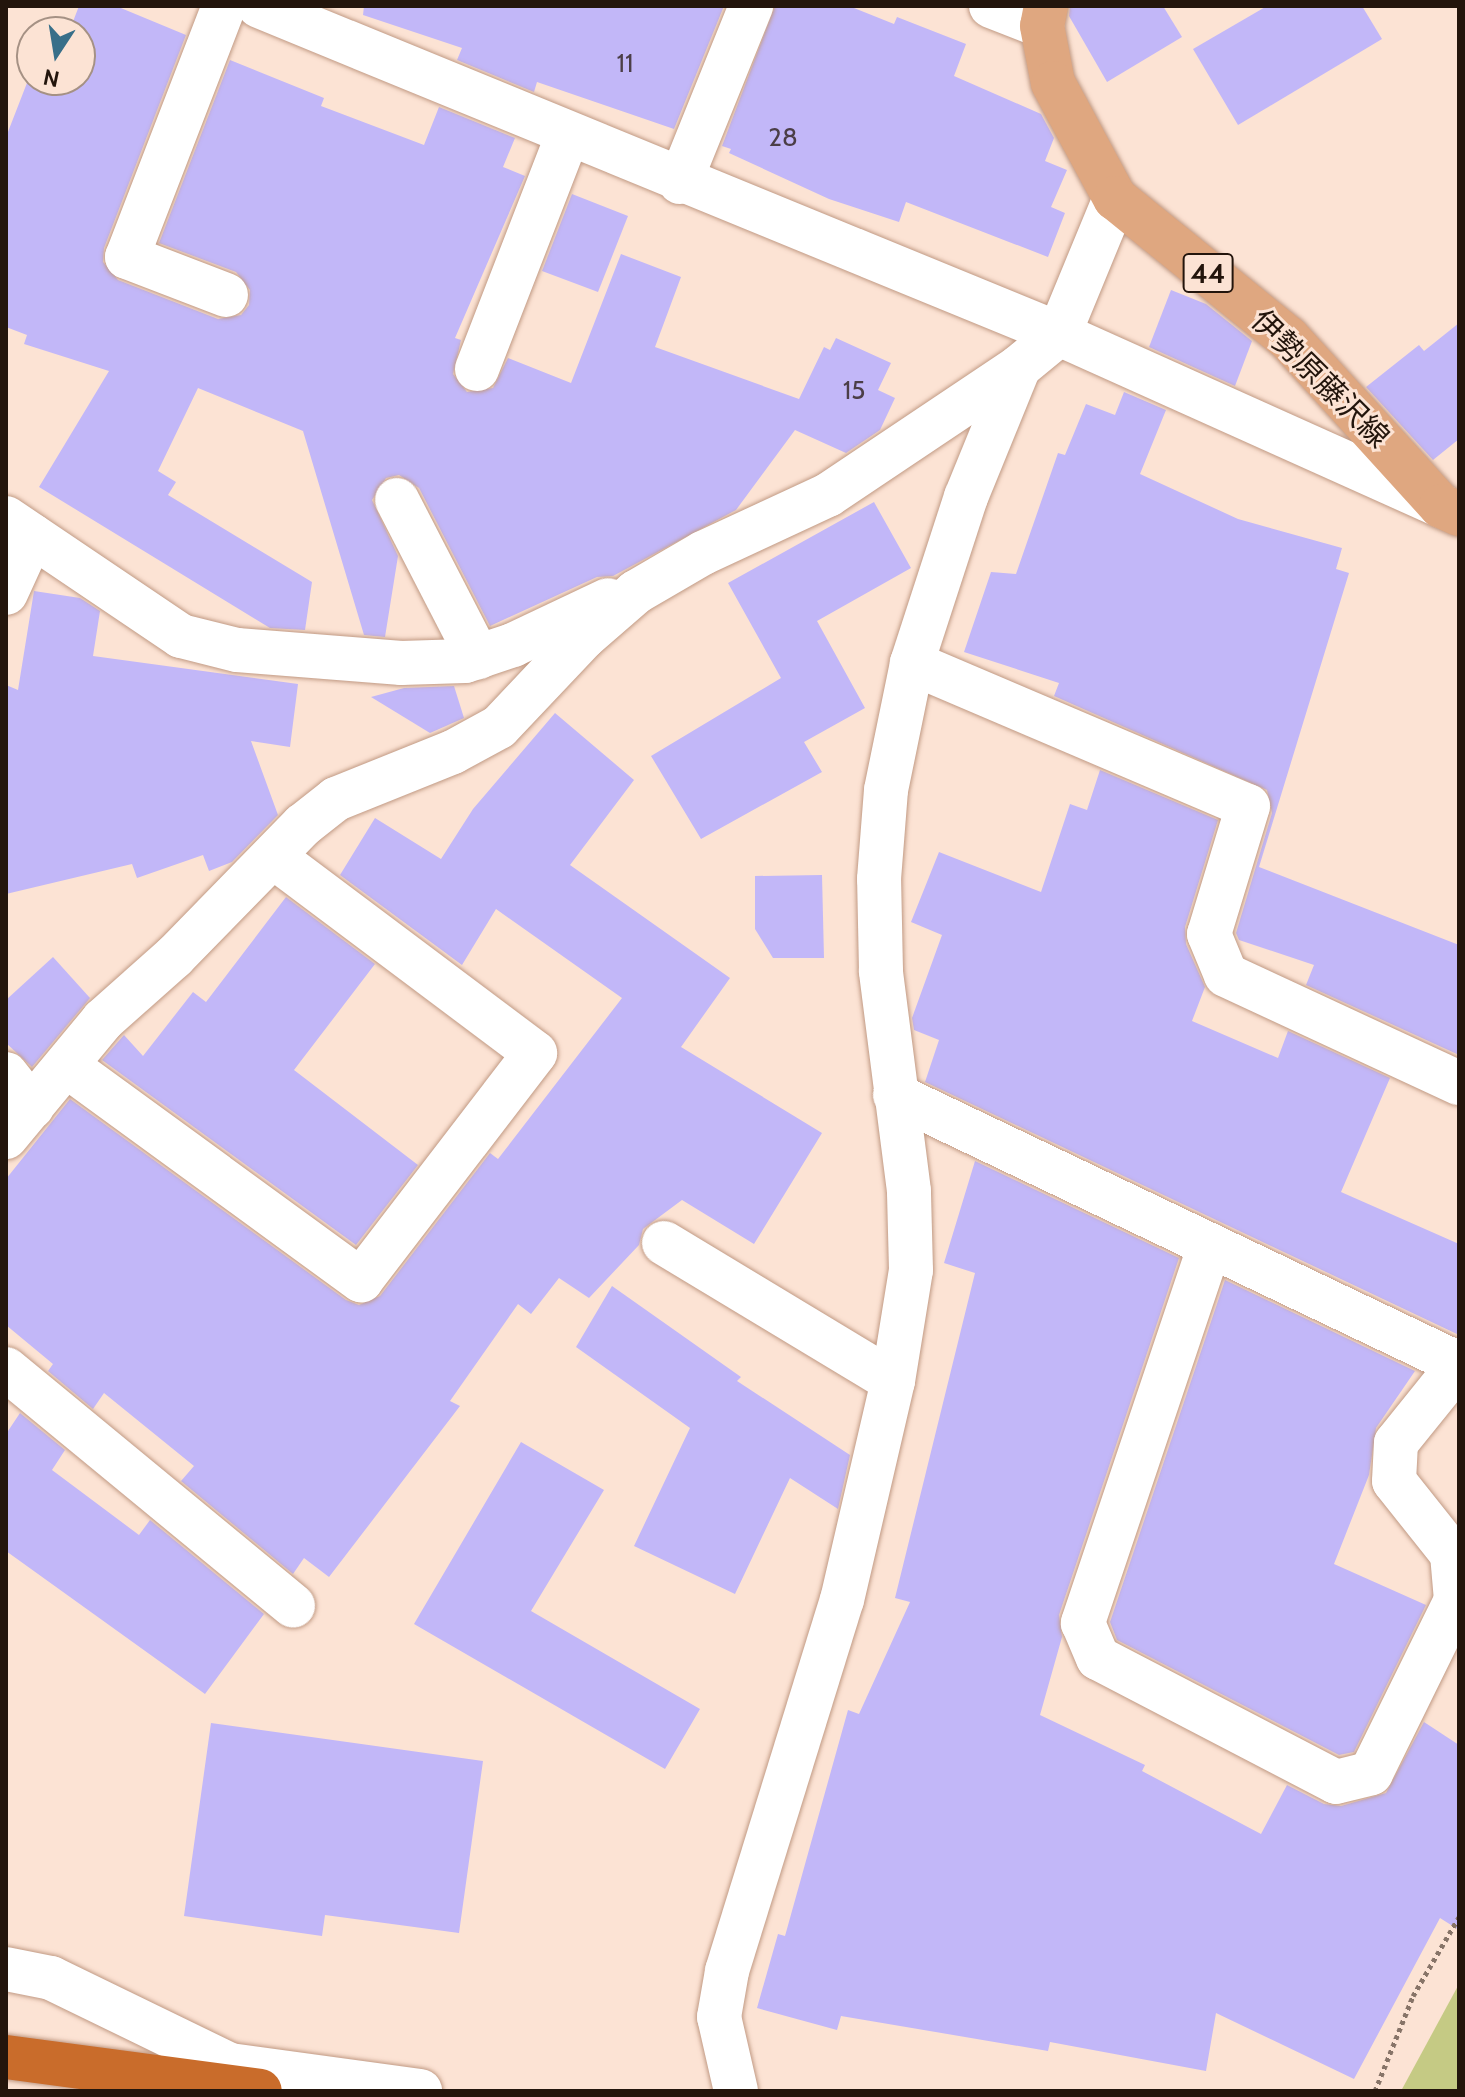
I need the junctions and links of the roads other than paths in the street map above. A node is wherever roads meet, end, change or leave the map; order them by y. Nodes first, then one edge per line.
1 (224, 6) edge
2 (259, 6) edge
3 (751, 6) edge
4 (991, 6) edge
5 (1044, 16) edge
6 (568, 134) junction
7 (680, 182) junction
8 (1115, 198) junction
9 (226, 295) dead end
10 (1059, 334) junction
11 (1019, 367) junction
12 (477, 369) dead end
13 (397, 500) dead end
14 (1450, 510) edge
15 (19, 527) edge
16 (703, 553) junction
17 (6, 593) edge
18 (478, 657) junction
19 (912, 663) junction
20 (274, 857) junction
21 (67, 1066) junction
22 (1459, 1083) edge
23 (895, 1095) junction
24 (15, 1106) edge
25 (664, 1243) dead end
26 (1210, 1245) junction
27 (1459, 1364) edge
28 (6, 1369) edge
29 (893, 1381) junction
30 (293, 1606) dead end
31 (6, 1969) edge
32 (6, 2057) edge
33 (260, 2091) edge
34 (420, 2091) edge
35 (736, 2091) edge

1 - 9 street
2 - 6 street
3 - 7 street
4 - 5 street
5 - 8 main road, 伊勢原藤沢線 / 44
6 - 7 street
6 - 12 street
7 - 10 street
8 - 10 street
8 - 14 main road, 伊勢原藤沢線 / 44
10 - 11 street
10 - 14 street
11 - 16 street
11 - 19 street
13 - 18 street
15 - 17 street
15 - 18 street
16 - 18 street
16 - 20 street
19 - 22 street
19 - 23 street
20 - 21 street
20 - 21 street
21 - 24 street
23 - 26 street
23 - 29 street
25 - 29 street
26 - 27 street
26 - 27 street
28 - 30 street
29 - 35 street
31 - 34 street
32 - 33 highway

